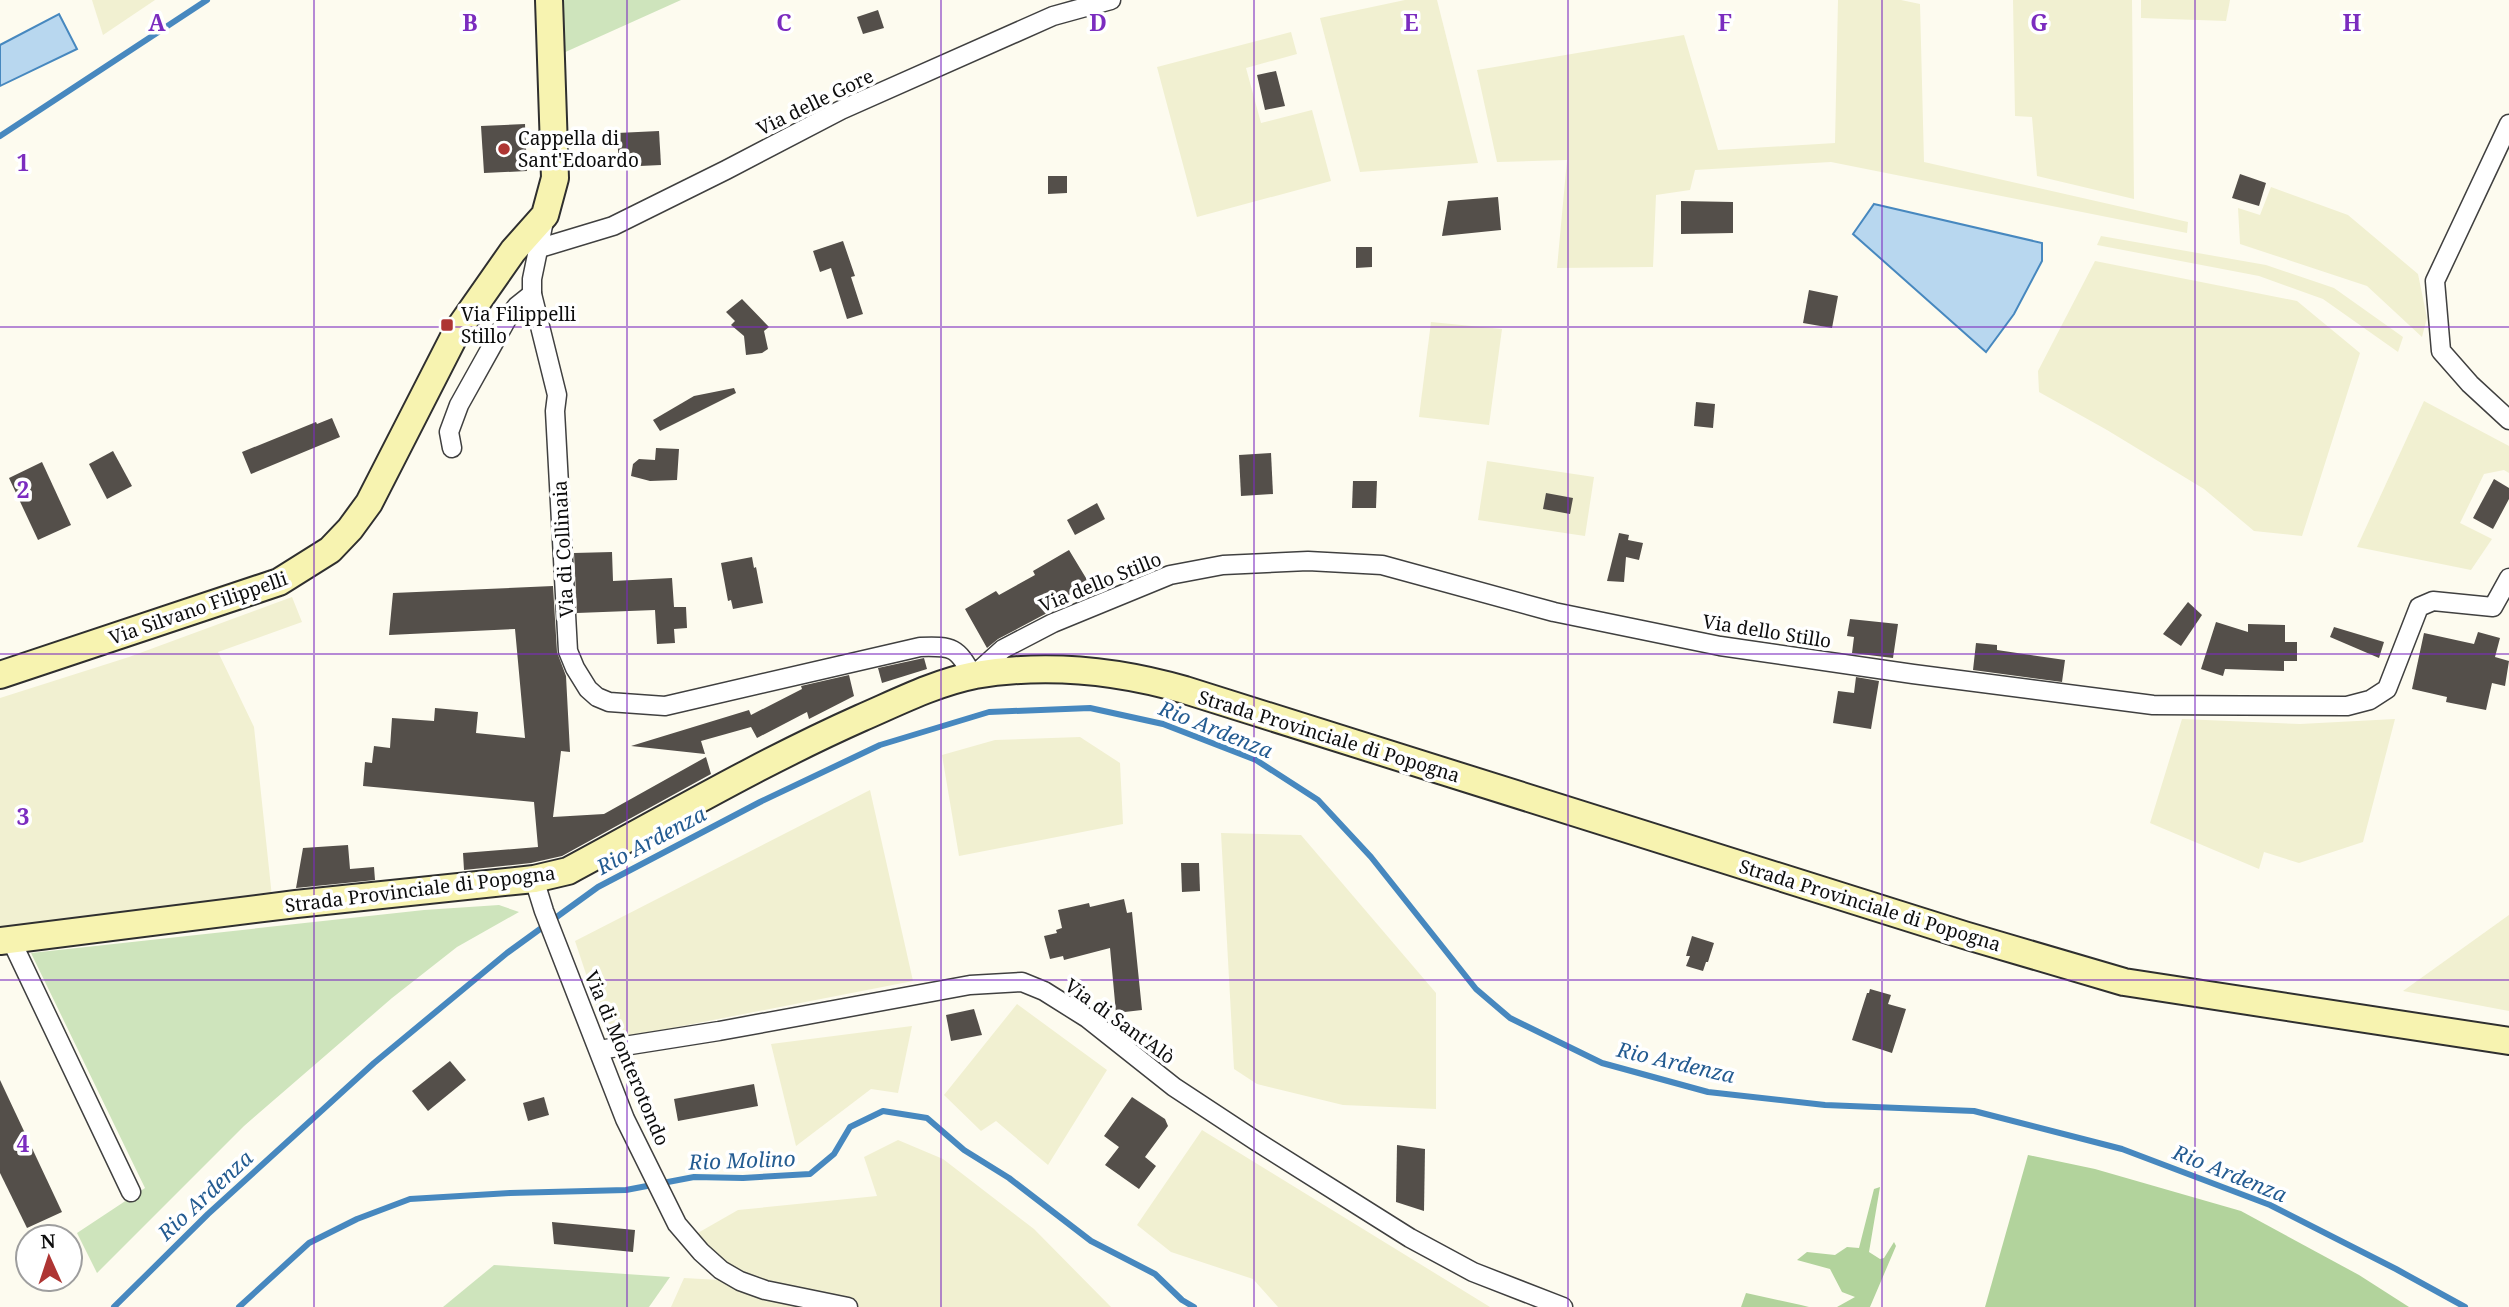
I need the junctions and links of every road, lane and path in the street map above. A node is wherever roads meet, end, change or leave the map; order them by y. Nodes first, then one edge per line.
1 (549, 0) edge
2 (1111, 0) edge
3 (2509, 124) edge
4 (545, 215) junction
5 (540, 248) junction
6 (532, 293) junction
7 (2509, 420) edge
8 (452, 448) dead end
9 (2509, 578) edge
10 (0, 676) edge
11 (973, 676) junction
12 (534, 879) junction
13 (6, 941) edge
14 (2509, 1041) edge
15 (600, 1050) junction
16 (131, 1192) dead end
17 (848, 1307) edge
18 (1563, 1307) edge

1 - 4 main road, Via di Collinaia
2 - 5 street, Via delle Gore
3 - 7 street
4 - 5 street, Via di Collinaia
4 - 10 main road, Via Silvano Filippelli
5 - 6 street, Via di Collinaia
6 - 8 street
6 - 11 street, Via di Collinaia
9 - 11 street, Via dello Stillo
11 - 12 main road, Strada Provinciale di Popogna
11 - 14 main road, Strada Provinciale di Popogna
12 - 13 main road, Strada Provinciale di Popogna
12 - 15 street, Via di Monterotondo
13 - 16 street
15 - 17 street, Via di Monterotondo
15 - 18 street, Via di Sant'Alò

